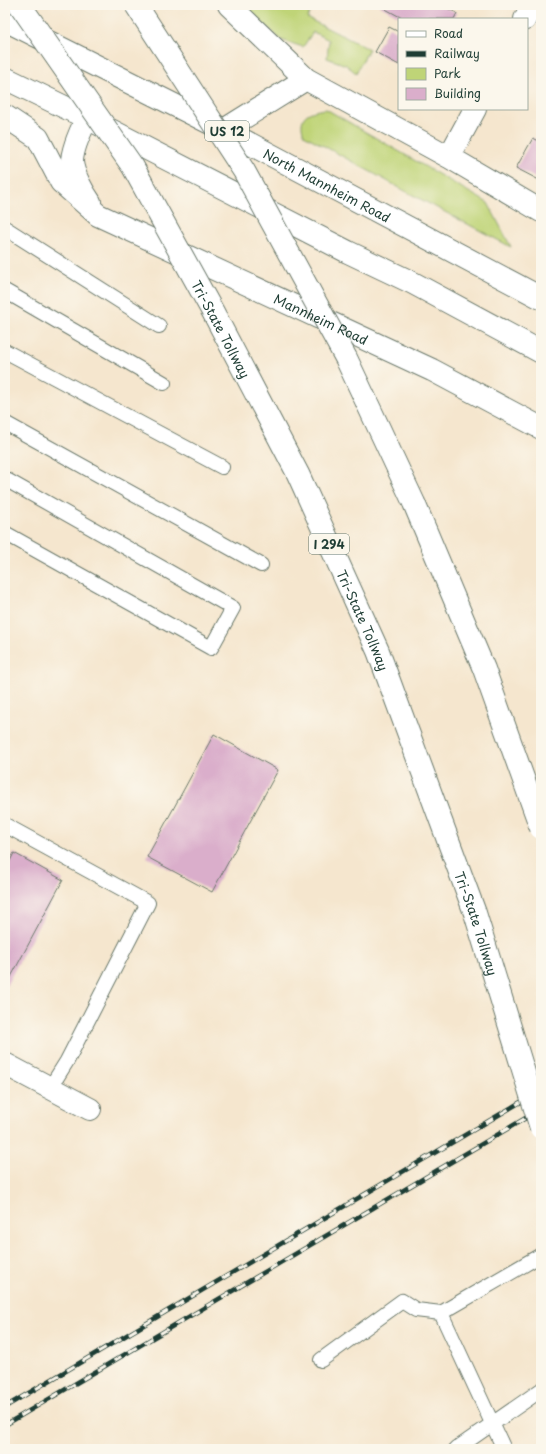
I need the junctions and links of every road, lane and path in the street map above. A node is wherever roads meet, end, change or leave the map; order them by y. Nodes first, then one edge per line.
1 (20, 5) edge
2 (136, 5) edge
3 (228, 5) edge
4 (532, 5) edge
5 (526, 18) edge
6 (5, 20) edge
7 (5, 78) edge
8 (306, 79) junction
9 (474, 110) edge
10 (5, 116) edge
11 (87, 118) junction
12 (224, 130) junction
13 (448, 157) junction
14 (541, 211) edge
15 (98, 215) junction
16 (5, 228) edge
17 (5, 291) edge
18 (541, 298) edge
19 (159, 326) dead end
20 (5, 351) edge
21 (541, 352) edge
22 (164, 383) dead end
23 (5, 422) edge
24 (541, 428) edge
25 (222, 467) dead end
26 (5, 479) edge
27 (5, 533) edge
28 (261, 565) dead end
29 (5, 825) edge
30 (541, 828) edge
31 (5, 1064) edge
32 (50, 1088) junction
33 (90, 1109) dead end
34 (541, 1128) edge
35 (541, 1255) edge
36 (441, 1313) junction
37 (321, 1360) dead end
38 (541, 1390) edge
39 (493, 1424) junction
40 (456, 1449) edge
41 (504, 1449) edge

1 - 34 main road, Tri-State Tollway / I 294, bridge
2 - 30 main road, bridge
3 - 8 main road
4 - 5 main road
6 - 12 main road, North Mannheim Road / US 12
7 - 11 main road
8 - 12 main road
8 - 13 main road
9 - 13 main road
10 - 15 main road, Mannheim Road
11 - 15 main road
11 - 21 main road
12 - 18 main road, North Mannheim Road / US 12
13 - 14 main road
15 - 24 main road, Mannheim Road
16 - 19 lane
17 - 22 lane
20 - 25 lane
23 - 28 lane
26 - 27 lane
29 - 32 lane
31 - 32 main road
32 - 33 main road
35 - 36 lane
36 - 37 lane
36 - 39 lane
38 - 39 lane
39 - 40 lane
39 - 41 lane

